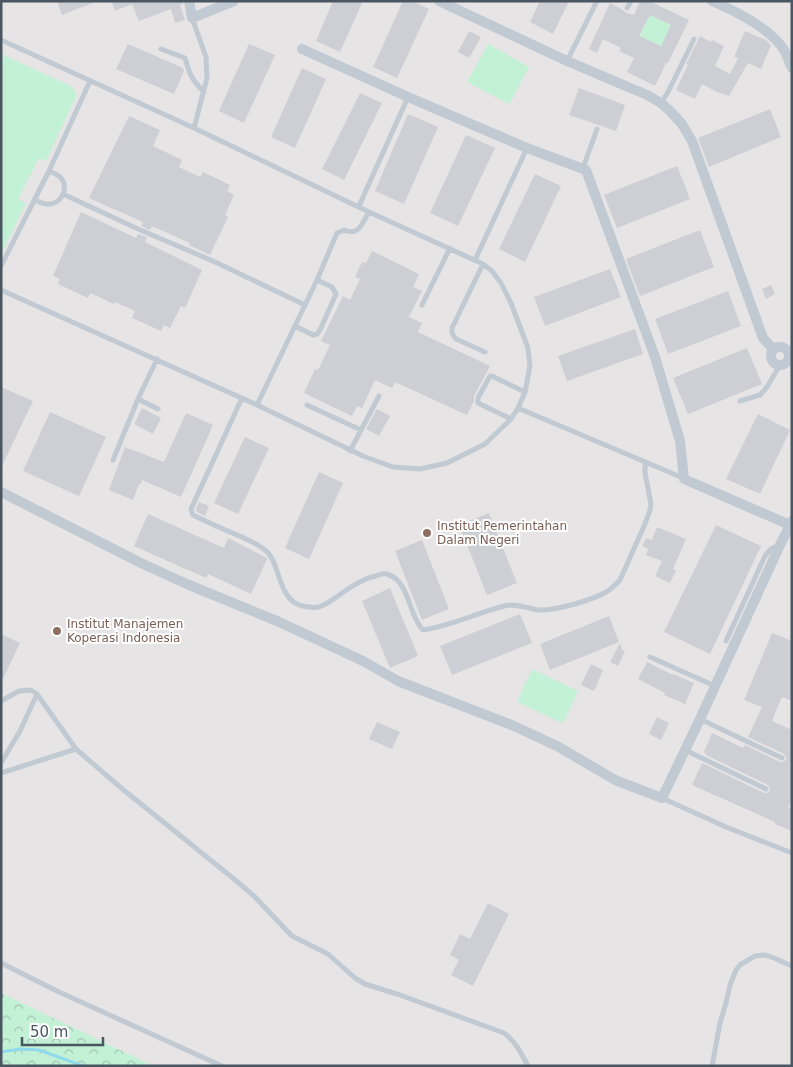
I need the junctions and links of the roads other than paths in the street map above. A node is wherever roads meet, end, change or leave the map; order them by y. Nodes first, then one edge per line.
1 (189, 1) edge
2 (234, 1) edge
3 (439, 1) edge
4 (597, 1) edge
5 (630, 1) edge
6 (719, 3) edge
7 (451, 4) edge
8 (627, 8) dead end
9 (192, 18) junction
10 (1, 40) edge
11 (694, 40) dead end
12 (161, 49) dead end
13 (302, 49) dead end
14 (567, 61) junction
15 (792, 68) edge
16 (90, 81) junction
17 (204, 92) junction
18 (408, 98) junction
19 (660, 103) junction
20 (194, 128) junction
21 (597, 129) dead end
22 (527, 148) junction
23 (582, 168) junction
24 (49, 171) junction
25 (63, 194) junction
26 (35, 200) junction
27 (359, 206) junction
28 (369, 212) junction
29 (450, 248) junction
30 (475, 260) junction
31 (483, 264) junction
32 (1, 266) edge
33 (317, 280) junction
34 (1, 290) edge
35 (305, 305) junction
36 (422, 305) dead end
37 (295, 326) junction
38 (773, 349) junction
39 (485, 352) dead end
40 (157, 359) junction
41 (780, 365) junction
42 (524, 392) junction
43 (379, 396) dead end
44 (242, 398) junction
45 (138, 399) junction
46 (740, 401) dead end
47 (257, 405) junction
48 (307, 405) dead end
49 (518, 408) junction
50 (158, 409) dead end
51 (511, 419) junction
52 (361, 430) junction
53 (350, 451) junction
54 (112, 460) dead end
55 (645, 462) junction
56 (684, 479) junction
57 (1, 492) edge
58 (791, 523) edge
59 (780, 544) junction
60 (726, 641) dead end
61 (650, 657) dead end
62 (715, 686) junction
63 (37, 694) junction
64 (1, 701) edge
65 (700, 719) junction
66 (76, 749) junction
67 (685, 750) junction
68 (782, 758) dead end
69 (1, 763) edge
70 (1, 773) edge
71 (766, 789) dead end
72 (662, 798) junction
73 (792, 853) edge
74 (1, 963) edge
75 (792, 966) edge
76 (222, 1066) edge
77 (528, 1066) edge
78 (712, 1066) edge

1 - 9 street
2 - 9 street
3 - 7 street
4 - 14 lane
5 - 8 lane
6 - 15 street
7 - 14 street
9 - 17 lane
10 - 16 lane
11 - 19 lane
12 - 17 lane
13 - 18 street
14 - 19 street
16 - 20 lane
16 - 24 lane
17 - 20 lane
18 - 22 street
18 - 27 lane
19 - 38 street
20 - 27 lane
21 - 23 lane
22 - 23 street
22 - 30 lane
23 - 56 street
24 - 25 lane
24 - 26 lane
25 - 26 lane
25 - 35 lane
26 - 32 lane
27 - 28 lane
28 - 29 lane
28 - 33 lane
29 - 30 lane
29 - 36 lane
30 - 31 lane
31 - 39 lane
31 - 42 lane
33 - 35 lane
33 - 37 lane
34 - 40 lane
35 - 37 lane
37 - 47 lane
38 - 41 street
38 - 41 street
40 - 44 lane
40 - 45 lane
41 - 46 lane
42 - 49 lane
42 - 51 lane
43 - 52 lane
44 - 47 lane
44 - 55 lane
45 - 50 lane
45 - 54 lane
47 - 53 lane
48 - 52 lane
49 - 51 lane
49 - 55 lane
51 - 53 lane
52 - 53 lane
55 - 56 lane
56 - 58 street
57 - 72 street
58 - 59 street
59 - 60 lane
59 - 62 street
61 - 62 lane
62 - 65 street
63 - 64 lane
63 - 66 lane
63 - 69 lane
65 - 67 street
65 - 68 lane
66 - 70 lane
66 - 77 lane
67 - 71 lane
67 - 72 street
72 - 73 lane
74 - 76 lane
75 - 78 lane

